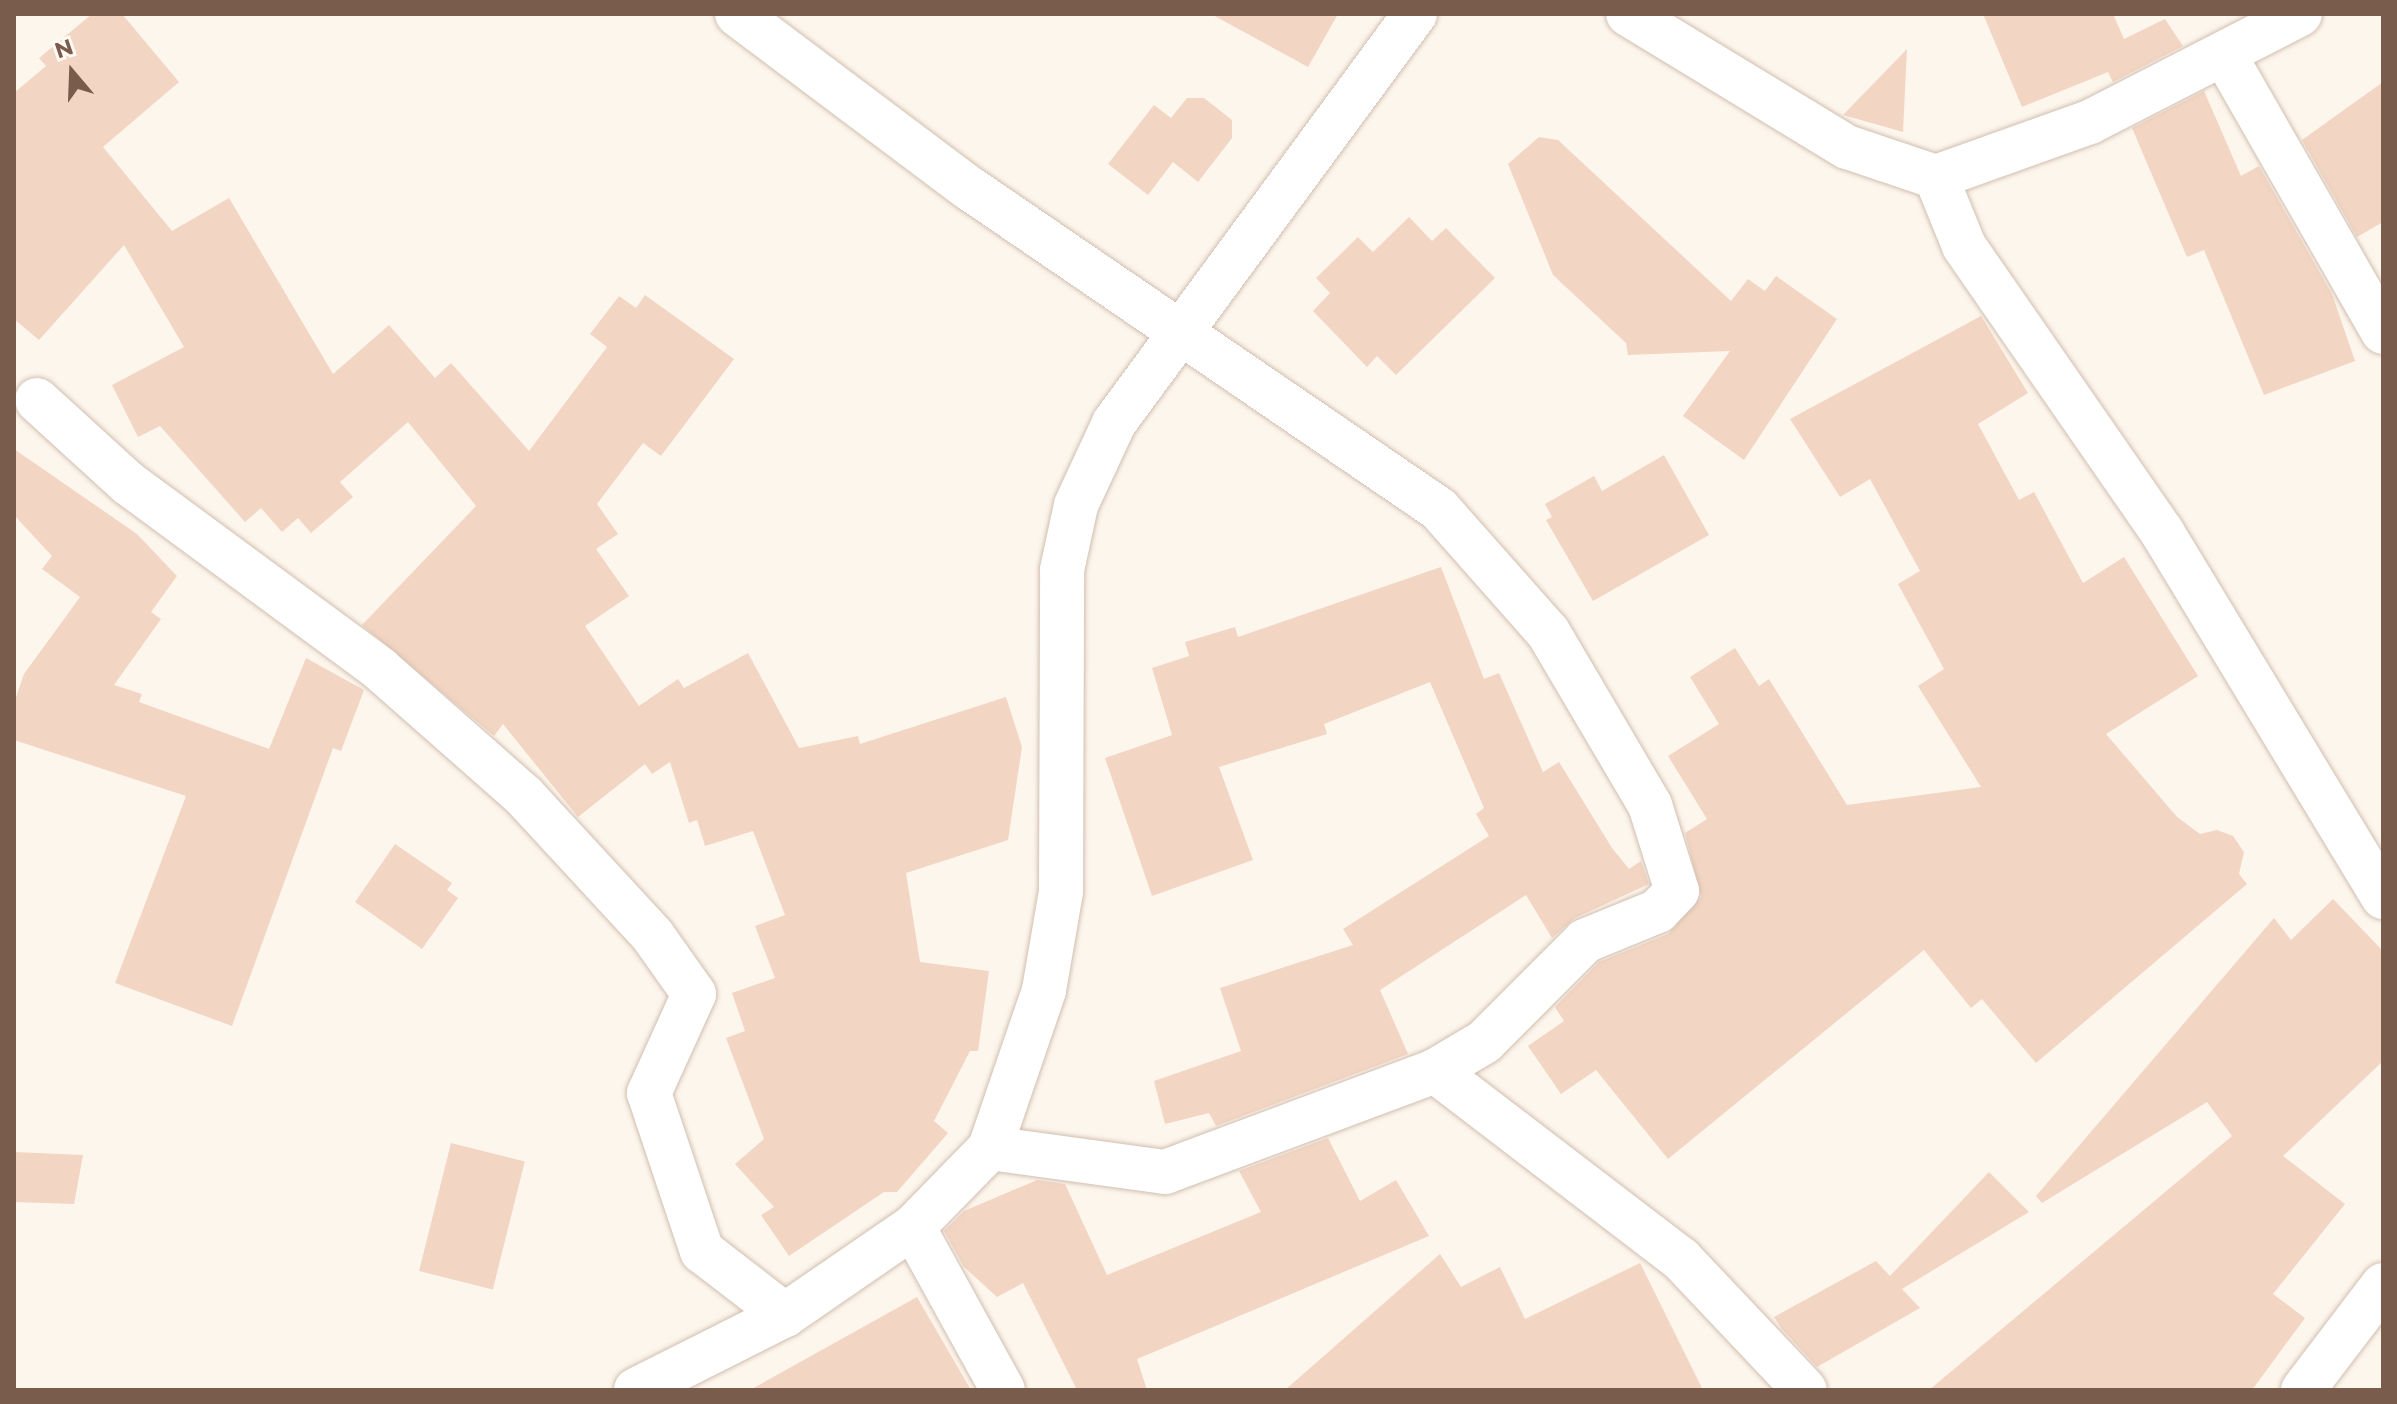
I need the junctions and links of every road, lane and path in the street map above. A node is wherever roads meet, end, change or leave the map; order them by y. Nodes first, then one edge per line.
1 (737, 14) edge
2 (1415, 14) edge
3 (1628, 14) edge
4 (2300, 14) edge
5 (2225, 56) junction
6 (1936, 177) junction
7 (2383, 332) edge
8 (1179, 336) junction
9 (37, 400) dead end
10 (2383, 897) edge
11 (1435, 1071) junction
12 (990, 1148) junction
13 (913, 1227) junction
14 (2383, 1285) edge
15 (785, 1315) junction
16 (636, 1390) edge
17 (1003, 1390) edge
18 (1805, 1390) edge
19 (2303, 1390) edge

1 - 8 street
2 - 8 street
3 - 6 street
4 - 5 street
5 - 6 street
5 - 7 street
6 - 10 street
8 - 11 street
8 - 12 street
9 - 15 street
11 - 12 street
11 - 18 street
12 - 13 street
13 - 15 street
13 - 17 street
14 - 19 street
15 - 16 street

